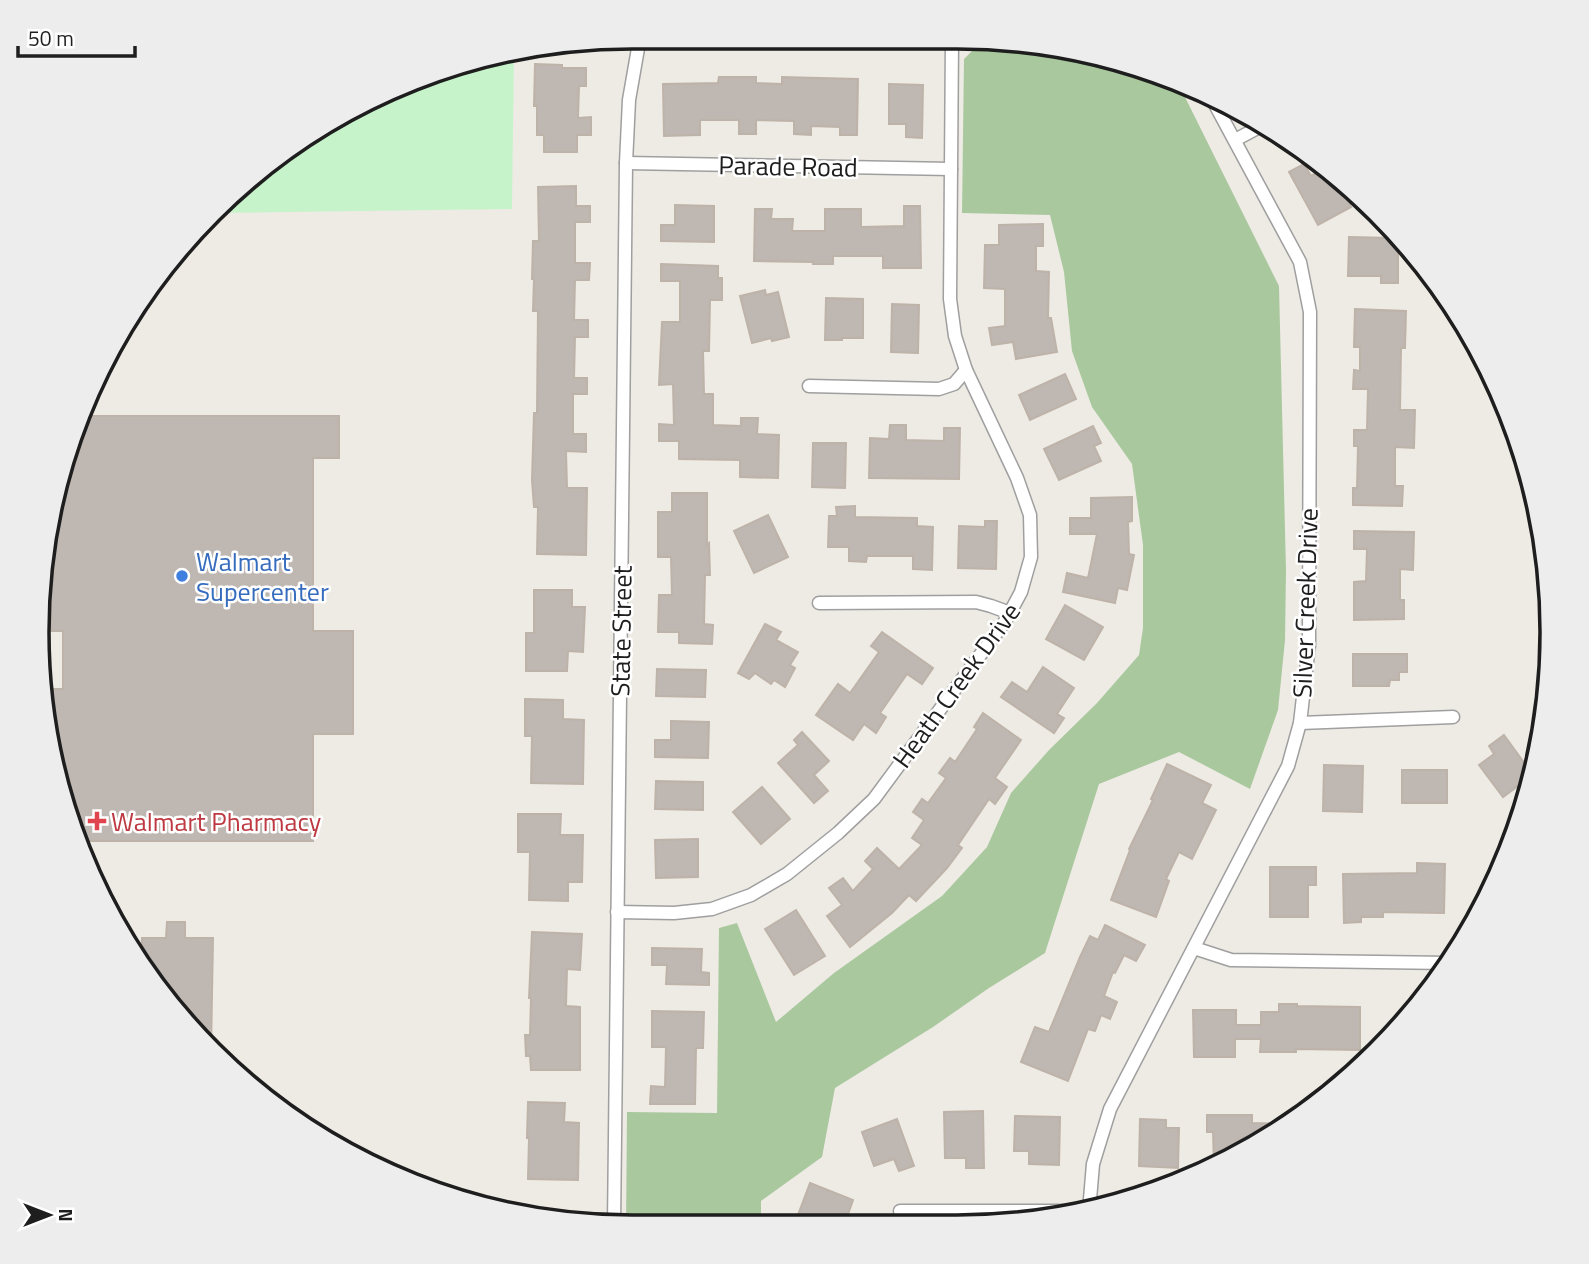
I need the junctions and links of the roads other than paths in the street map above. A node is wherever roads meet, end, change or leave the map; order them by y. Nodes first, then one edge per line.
1 (638, 49) edge
2 (952, 49) edge
3 (1219, 111) edge
4 (1254, 130) edge
5 (1235, 140) junction
6 (626, 163) junction
7 (951, 169) junction
8 (966, 370) junction
9 (809, 386) dead end
10 (819, 603) dead end
11 (1010, 613) junction
12 (1453, 717) dead end
13 (1300, 723) junction
14 (617, 912) junction
15 (1194, 948) junction
16 (1437, 963) edge
17 (1088, 1200) edge
18 (1020, 1211) edge
19 (900, 1212) dead end
20 (614, 1215) edge

1 - 6 street, State Street
2 - 7 street, Heath Creek Drive
3 - 5 street, Silver Creek Drive
4 - 5 street
5 - 13 street, Silver Creek Drive
6 - 7 street, Parade Road
6 - 14 street, State Street
7 - 8 street, Heath Creek Drive
8 - 9 street
8 - 11 street, Heath Creek Drive
10 - 11 street
11 - 14 street, Heath Creek Drive
12 - 13 street
13 - 15 street, Silver Creek Drive
14 - 20 street, State Street
15 - 16 street
15 - 17 street, Silver Creek Drive
18 - 19 street

